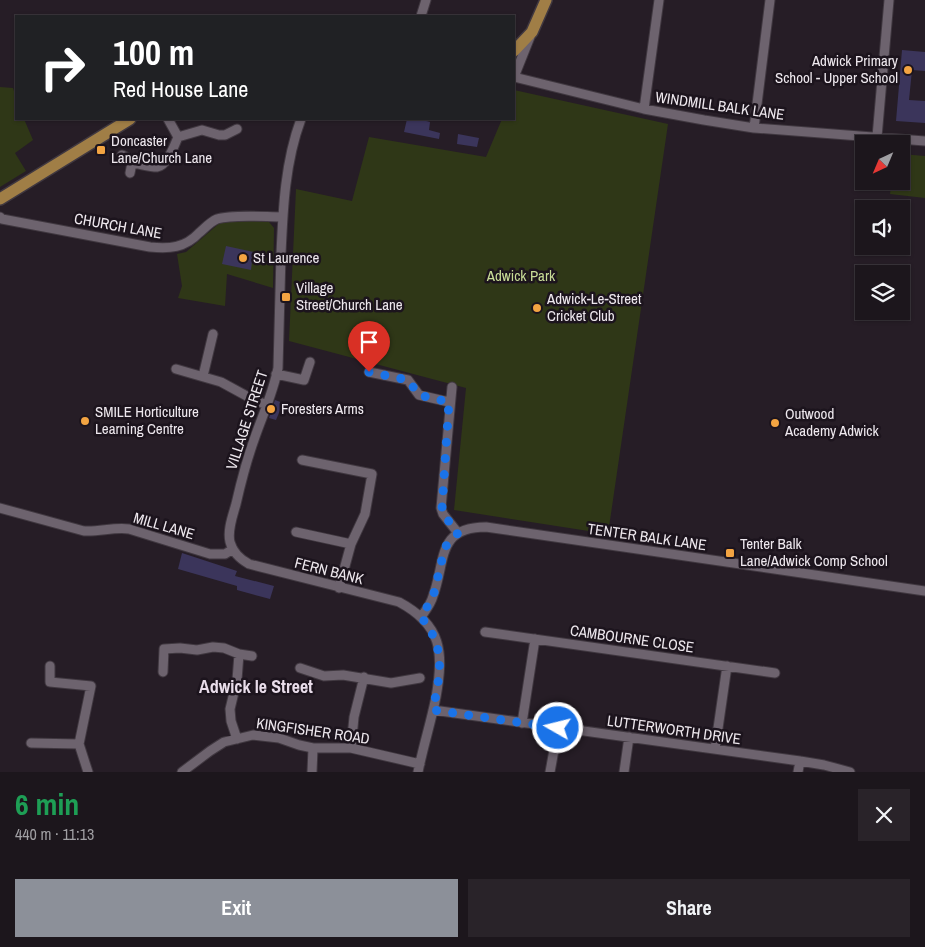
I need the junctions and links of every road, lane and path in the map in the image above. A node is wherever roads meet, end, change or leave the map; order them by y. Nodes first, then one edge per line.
1 (426, 0) edge
2 (546, 0) edge
3 (659, 0) edge
4 (770, 0) edge
5 (889, 0) edge
6 (421, 15) edge
7 (532, 32) junction
8 (515, 50) edge
9 (515, 74) edge
10 (515, 77) edge
11 (644, 109) junction
12 (128, 120) edge
13 (169, 120) edge
14 (301, 120) edge
15 (754, 128) junction
16 (237, 129) dead end
17 (855, 135) edge
18 (877, 135) edge
19 (178, 137) junction
20 (910, 140) edge
21 (925, 141) edge
22 (122, 155) dead end
23 (132, 164) junction
24 (130, 173) dead end
25 (0, 199) edge
26 (0, 217) edge
27 (283, 217) junction
28 (213, 334) dead end
29 (310, 362) dead end
30 (176, 370) dead end
31 (369, 372) dead end
32 (276, 374) junction
33 (203, 376) junction
34 (452, 387) dead end
35 (449, 402) junction
36 (267, 405) junction
37 (302, 460) dead end
38 (0, 508) edge
39 (296, 532) dead end
40 (458, 533) junction
41 (351, 544) junction
42 (233, 550) junction
43 (339, 588) junction
44 (925, 591) edge
45 (421, 617) junction
46 (485, 632) dead end
47 (535, 639) junction
48 (239, 654) junction
49 (252, 656) dead end
50 (50, 666) dead end
51 (727, 666) junction
52 (300, 668) dead end
53 (163, 672) dead end
54 (775, 673) dead end
55 (364, 677) junction
56 (420, 678) dead end
57 (433, 710) junction
58 (522, 723) junction
59 (558, 728) junction
60 (629, 737) junction
61 (237, 739) junction
62 (31, 743) dead end
63 (79, 744) junction
64 (313, 748) junction
65 (351, 748) junction
66 (715, 749) junction
67 (800, 761) junction
68 (419, 768) edge
69 (88, 772) edge
70 (182, 772) edge
71 (312, 772) edge
72 (550, 772) edge
73 (624, 772) edge
74 (798, 772) edge
75 (850, 772) edge

1 - 6 street
2 - 7 main road
3 - 11 street
4 - 15 street
5 - 18 street
7 - 8 main road
7 - 9 street
10 - 11 street, WINDMILL BALK LANE
11 - 15 street, WINDMILL BALK LANE
12 - 25 main road
13 - 19 street
14 - 27 street, VILLAGE STREET
15 - 17 street, WINDMILL BALK LANE
16 - 19 street
19 - 23 street
20 - 21 street, WINDMILL BALK LANE
22 - 23 street
23 - 24 street
26 - 27 street, CHURCH LANE
27 - 32 street, VILLAGE STREET
28 - 33 street
29 - 32 street
30 - 33 street
31 - 35 street
32 - 36 street, VILLAGE STREET
33 - 36 street
34 - 35 street
35 - 40 street
36 - 42 street, VILLAGE STREET
37 - 41 street
38 - 42 street, MILL LANE
39 - 41 street
40 - 44 street, TENTER BALK LANE
40 - 45 street
41 - 43 street
42 - 43 street, FERN BANK
43 - 45 street, FERN BANK
45 - 57 street
46 - 47 street, CAMBOURNE CLOSE
47 - 51 street, CAMBOURNE CLOSE
47 - 58 street
48 - 49 street
48 - 53 street
48 - 61 street
50 - 63 street
51 - 54 street, CAMBOURNE CLOSE
51 - 66 street
52 - 55 street
55 - 56 street
55 - 65 street
57 - 58 street, LUTTERWORTH DRIVE
57 - 68 street
58 - 59 street, LUTTERWORTH DRIVE
59 - 60 street, LUTTERWORTH DRIVE
59 - 72 street
60 - 66 street, LUTTERWORTH DRIVE
60 - 73 street
61 - 64 street, KINGFISHER ROAD
61 - 70 street, KINGFISHER ROAD
62 - 63 street
63 - 69 street
64 - 65 street, KINGFISHER ROAD
64 - 71 street
65 - 68 street, KINGFISHER ROAD
66 - 67 street, LUTTERWORTH DRIVE
67 - 74 street
67 - 75 street, LUTTERWORTH DRIVE

